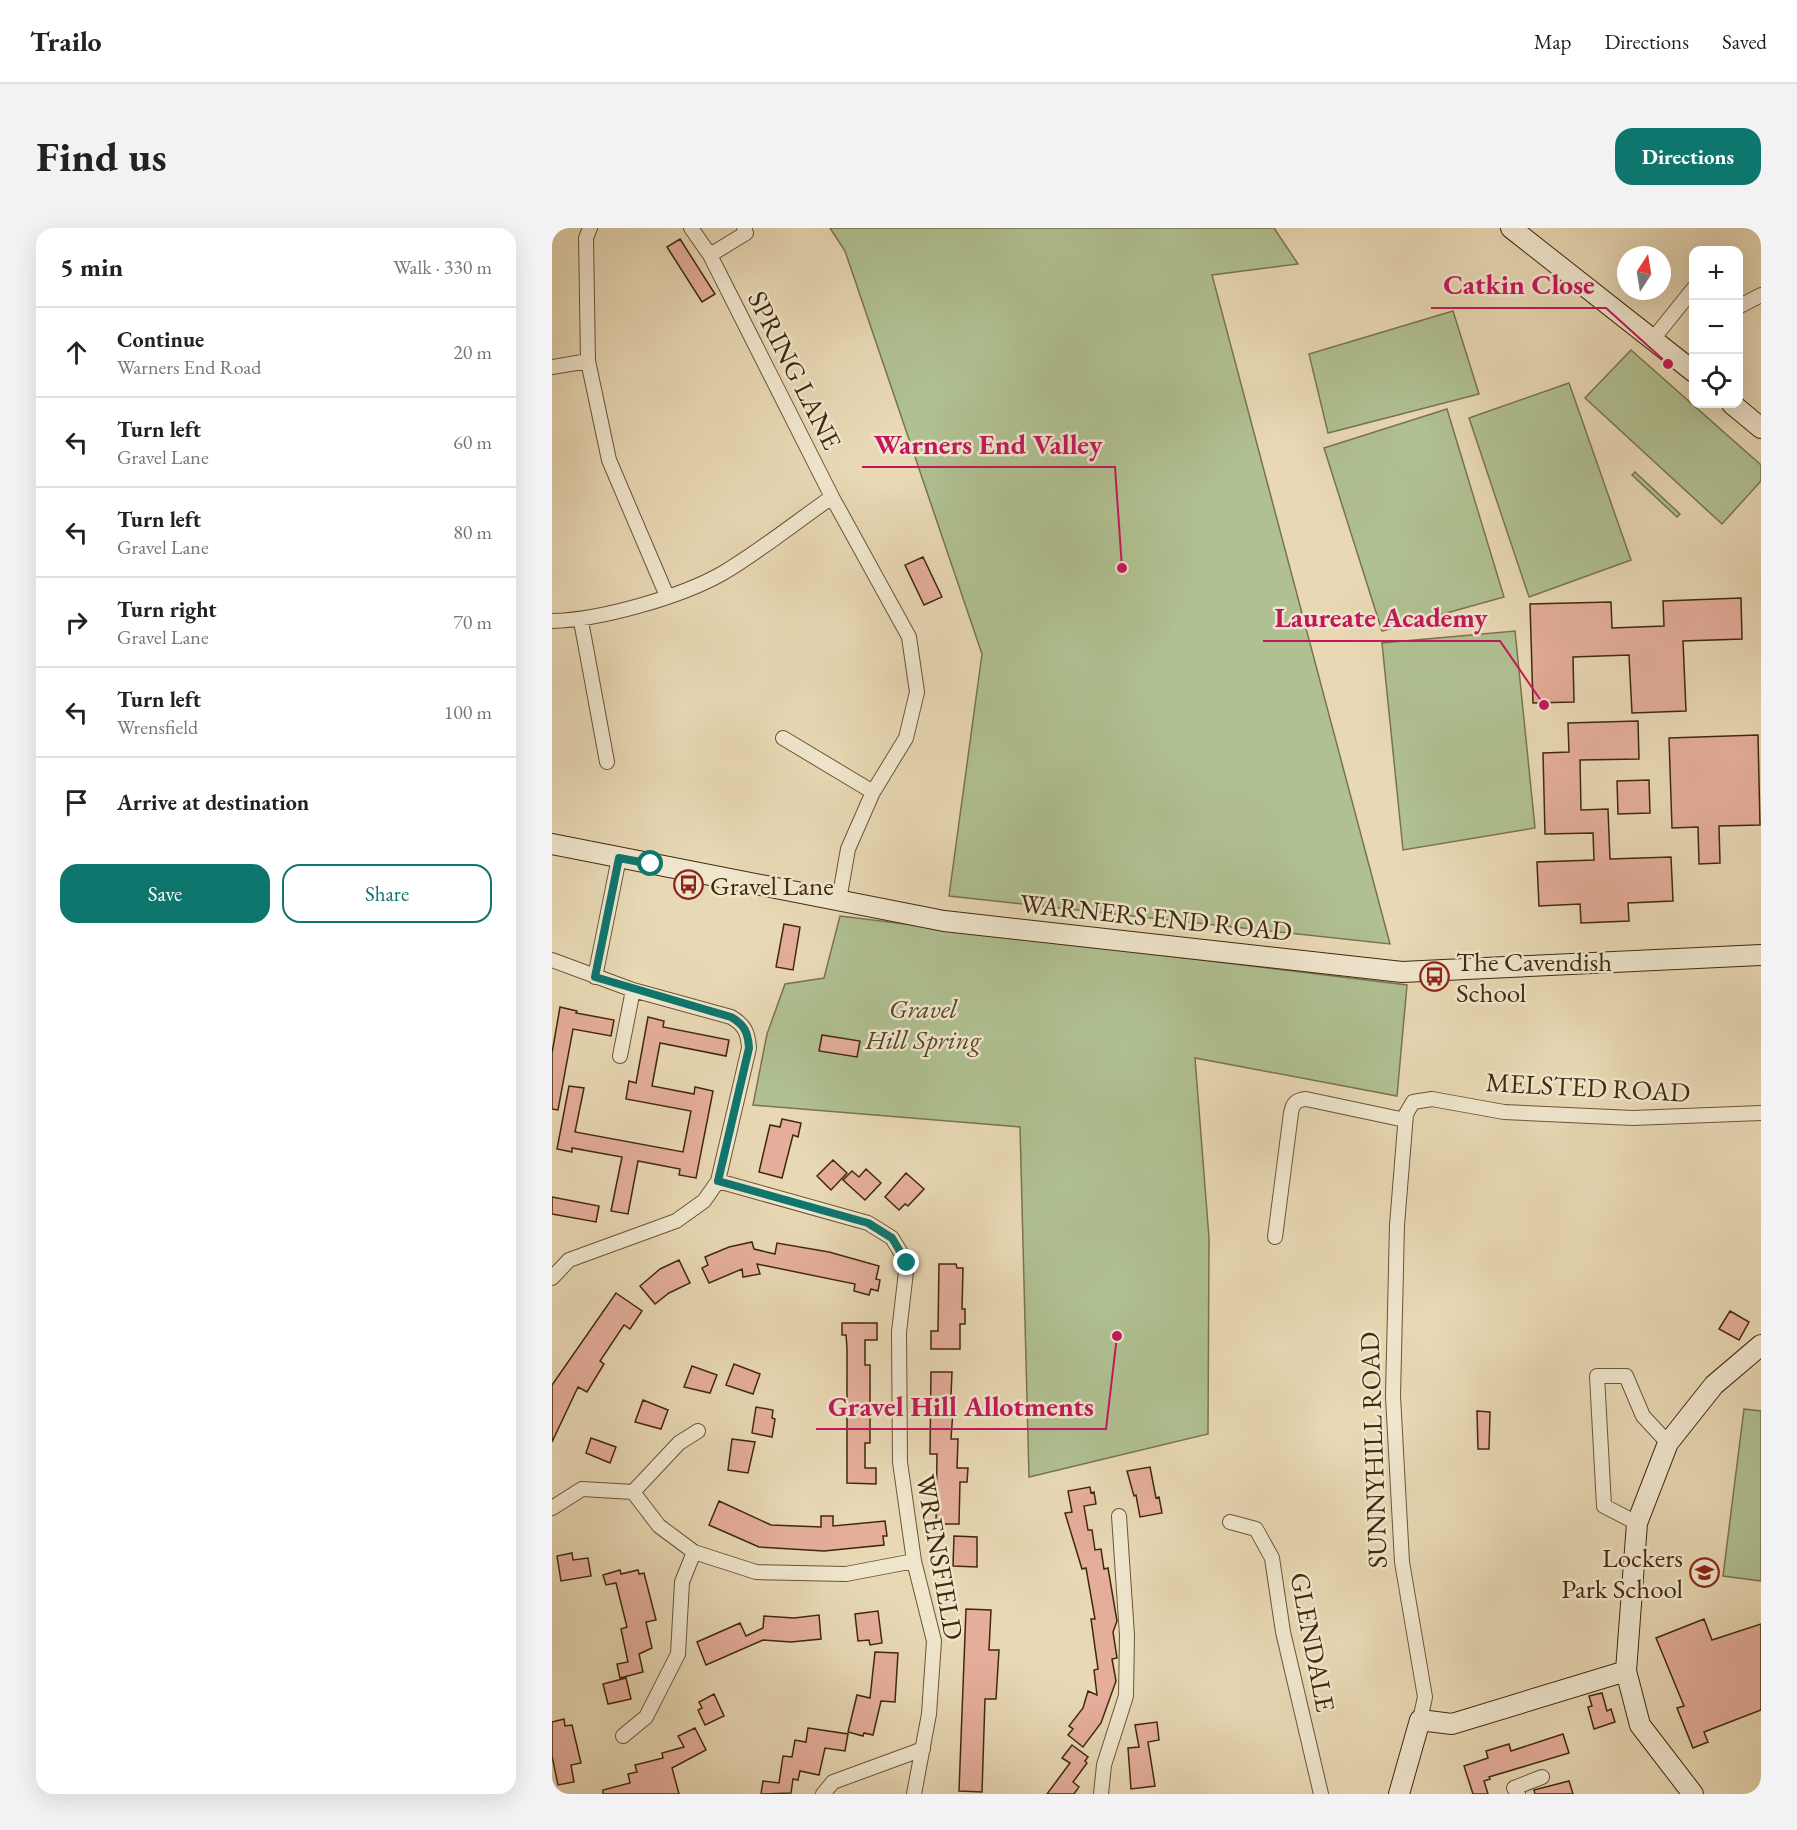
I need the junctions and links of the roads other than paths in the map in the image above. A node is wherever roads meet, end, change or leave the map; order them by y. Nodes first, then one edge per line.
1 (590, 228) edge
2 (691, 228) edge
3 (744, 228) edge
4 (1514, 229) edge
5 (710, 255) junction
6 (1689, 294) edge
7 (1761, 295) edge
8 (1743, 304) edge
9 (1653, 339) junction
10 (588, 361) junction
11 (552, 367) edge
12 (1689, 368) edge
13 (1737, 408) edge
14 (1760, 425) edge
15 (832, 497) junction
16 (667, 596) junction
17 (552, 621) edge
18 (580, 621) junction
19 (783, 738) dead end
20 (607, 762) dead end
21 (873, 792) junction
22 (552, 844) edge
23 (619, 858) junction
24 (839, 900) junction
25 (1761, 955) edge
26 (552, 960) edge
27 (595, 977) junction
28 (633, 990) junction
29 (620, 1056) dead end
30 (1413, 1101) joint
31 (1761, 1113) edge
32 (1405, 1120) junction
33 (718, 1181) junction
34 (1275, 1237) dead end
35 (552, 1278) edge
36 (1761, 1345) edge
37 (698, 1431) dead end
38 (1668, 1443) junction
39 (633, 1492) junction
40 (552, 1508) edge
41 (1119, 1516) dead end
42 (1230, 1522) dead end
43 (1637, 1523) junction
44 (694, 1552) junction
45 (914, 1561) junction
46 (1626, 1671) junction
47 (1420, 1720) junction
48 (623, 1736) dead end
49 (923, 1749) junction
50 (1542, 1778) dead end
51 (824, 1794) edge
52 (914, 1794) edge
53 (1101, 1794) edge
54 (1321, 1794) edge
55 (1399, 1794) edge
56 (1518, 1794) edge
57 (1693, 1794) edge

1 - 10 street
2 - 5 street, SPRING LANE
3 - 5 street
4 - 9 street
5 - 15 street, SPRING LANE
6 - 9 street
7 - 8 street
9 - 12 street
10 - 11 street
10 - 16 street
13 - 14 street
15 - 16 street
15 - 21 street, SPRING LANE
16 - 18 street
17 - 18 street
18 - 20 street
19 - 21 street
21 - 24 street, SPRING LANE
22 - 23 street, WARNERS END ROAD
23 - 24 street, WARNERS END ROAD
23 - 27 street
24 - 25 street, WARNERS END ROAD
26 - 27 street
27 - 28 street
28 - 29 street
28 - 33 street
30 - 31 street, MELSTED ROAD
30 - 32 street, SUNNYHILL ROAD
32 - 34 street
32 - 47 street, SUNNYHILL ROAD
33 - 35 street
33 - 45 street, WRENSFIELD
36 - 38 street
37 - 39 street
38 - 43 street
38 - 43 street
39 - 40 street
39 - 44 street
41 - 53 street
42 - 54 street, GLENDALE
43 - 46 street
44 - 45 street
44 - 48 street
45 - 49 street, WRENSFIELD
46 - 47 street
46 - 57 street
47 - 55 street, SUNNYHILL ROAD
49 - 51 street
49 - 52 street, WRENSFIELD
50 - 56 street

